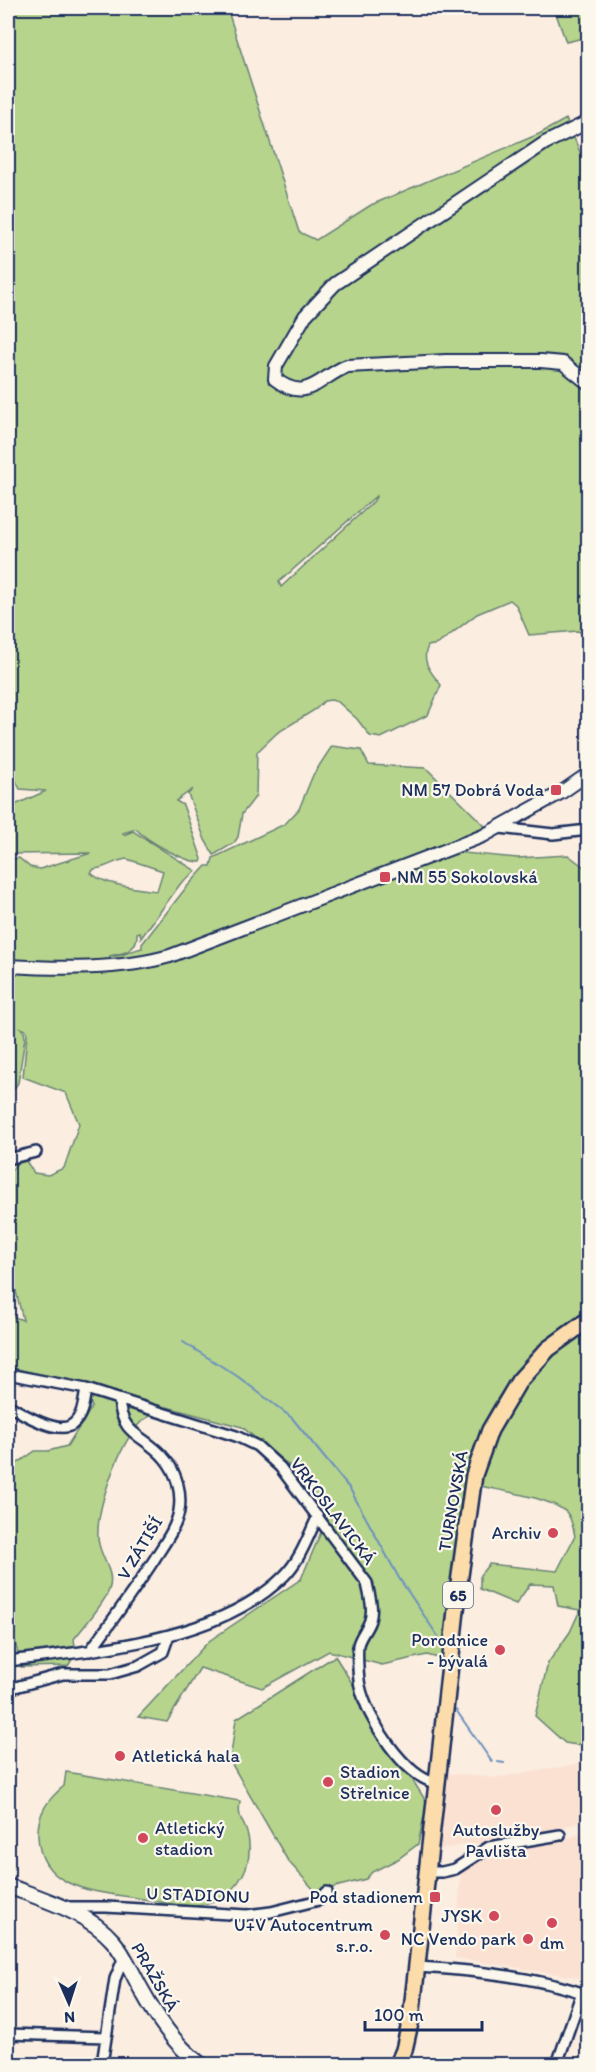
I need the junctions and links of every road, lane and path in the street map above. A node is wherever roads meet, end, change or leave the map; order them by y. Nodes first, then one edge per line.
1 (588, 122) edge
2 (588, 383) edge
3 (588, 774) edge
4 (500, 828) junction
5 (588, 830) edge
6 (8, 966) edge
7 (36, 1152) dead end
8 (8, 1159) edge
9 (588, 1320) edge
10 (8, 1374) edge
11 (86, 1389) junction
12 (119, 1400) junction
13 (8, 1405) edge
14 (318, 1516) junction
15 (169, 1635) junction
16 (90, 1651) junction
17 (8, 1661) edge
18 (8, 1689) edge
19 (438, 1784) junction
20 (560, 1835) dead end
21 (427, 1872) junction
22 (8, 1886) edge
23 (327, 1892) dead end
24 (63, 1907) junction
25 (124, 1957) junction
26 (417, 1967) junction
27 (585, 1994) edge
28 (8, 2034) edge
29 (106, 2037) junction
30 (102, 2064) edge
31 (200, 2064) edge
32 (398, 2064) edge
33 (557, 2064) edge

1 - 2 street
3 - 4 street
4 - 5 street
4 - 6 street
7 - 8 street
9 - 19 main road, TURNOVSKÁ / 65
10 - 11 street, VRKOSLAVICKÁ
11 - 12 street, VRKOSLAVICKÁ
11 - 13 street
12 - 14 street, VRKOSLAVICKÁ
12 - 16 street, V ZÁTIŠÍ
14 - 15 street
14 - 19 street, VRKOSLAVICKÁ
15 - 16 street
15 - 18 street
16 - 17 street
19 - 21 main road, TURNOVSKÁ / 65
20 - 21 street
21 - 26 main road, TURNOVSKÁ / 65
22 - 24 main road, PRAŽSKÁ
23 - 24 street, U STADIONU
24 - 25 main road, PRAŽSKÁ
25 - 29 street
25 - 31 main road, PRAŽSKÁ
26 - 27 street
26 - 32 main road, TURNOVSKÁ / 65
27 - 33 street
28 - 29 street
29 - 30 street

